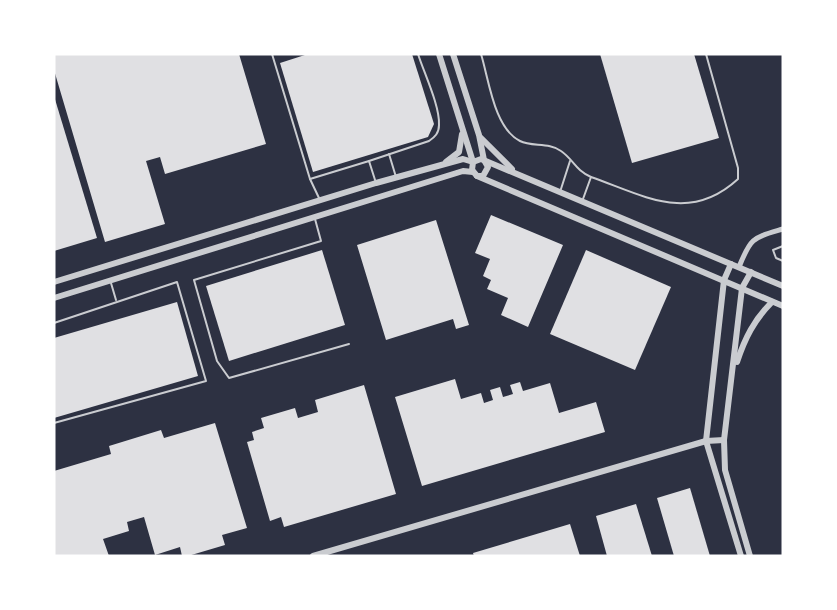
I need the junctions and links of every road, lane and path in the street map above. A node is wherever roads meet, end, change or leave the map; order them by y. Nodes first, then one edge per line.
1 (272, 54) edge
2 (418, 54) edge
3 (439, 54) edge
4 (453, 54) edge
5 (481, 54) edge
6 (706, 54) edge
7 (463, 131) junction
8 (479, 135) junction
9 (389, 154) junction
10 (483, 160) junction
11 (369, 161) junction
12 (570, 161) junction
13 (473, 162) junction
14 (441, 165) junction
15 (475, 174) junction
16 (517, 174) junction
17 (396, 177) junction
18 (591, 177) junction
19 (310, 178) junction
20 (376, 183) junction
21 (560, 192) junction
22 (320, 201) junction
23 (582, 202) junction
24 (324, 212) junction
25 (314, 216) junction
26 (783, 229) edge
27 (783, 246) edge
28 (783, 261) edge
29 (731, 264) junction
30 (739, 267) junction
31 (751, 272) junction
32 (110, 280) junction
33 (724, 280) junction
34 (54, 282) edge
35 (783, 286) edge
36 (742, 288) junction
37 (54, 298) edge
38 (116, 301) junction
39 (772, 302) junction
40 (783, 306) edge
41 (54, 323) edge
42 (349, 344) dead end
43 (732, 374) junction
44 (54, 423) edge
45 (724, 440) junction
46 (706, 441) junction
47 (313, 556) edge
48 (741, 556) edge
49 (750, 556) edge

1 - 19 lane
2 - 9 lane
3 - 7 street
4 - 8 street
5 - 12 lane
6 - 18 lane
7 - 13 street
7 - 14 street
8 - 10 street
8 - 16 street
9 - 11 lane
9 - 17 lane
10 - 13 street
10 - 15 street
10 - 16 street
11 - 19 lane
11 - 20 lane
12 - 18 lane
12 - 21 lane
13 - 14 street
13 - 15 street
14 - 17 street
15 - 24 street
15 - 33 street
16 - 21 street
17 - 20 street
18 - 23 lane
19 - 22 lane
20 - 22 street
21 - 23 street
22 - 24 street
22 - 34 street
23 - 29 street
24 - 25 street
25 - 32 street
25 - 42 lane
26 - 30 street
27 - 28 lane
29 - 30 street
29 - 33 street
30 - 31 street
31 - 35 street
31 - 36 street
32 - 37 street
32 - 38 lane
33 - 36 street
33 - 46 street
36 - 39 street
36 - 43 street
38 - 41 lane
38 - 44 lane
39 - 40 street
39 - 43 street
43 - 45 street
45 - 46 street
45 - 49 street
46 - 47 street
46 - 48 street

